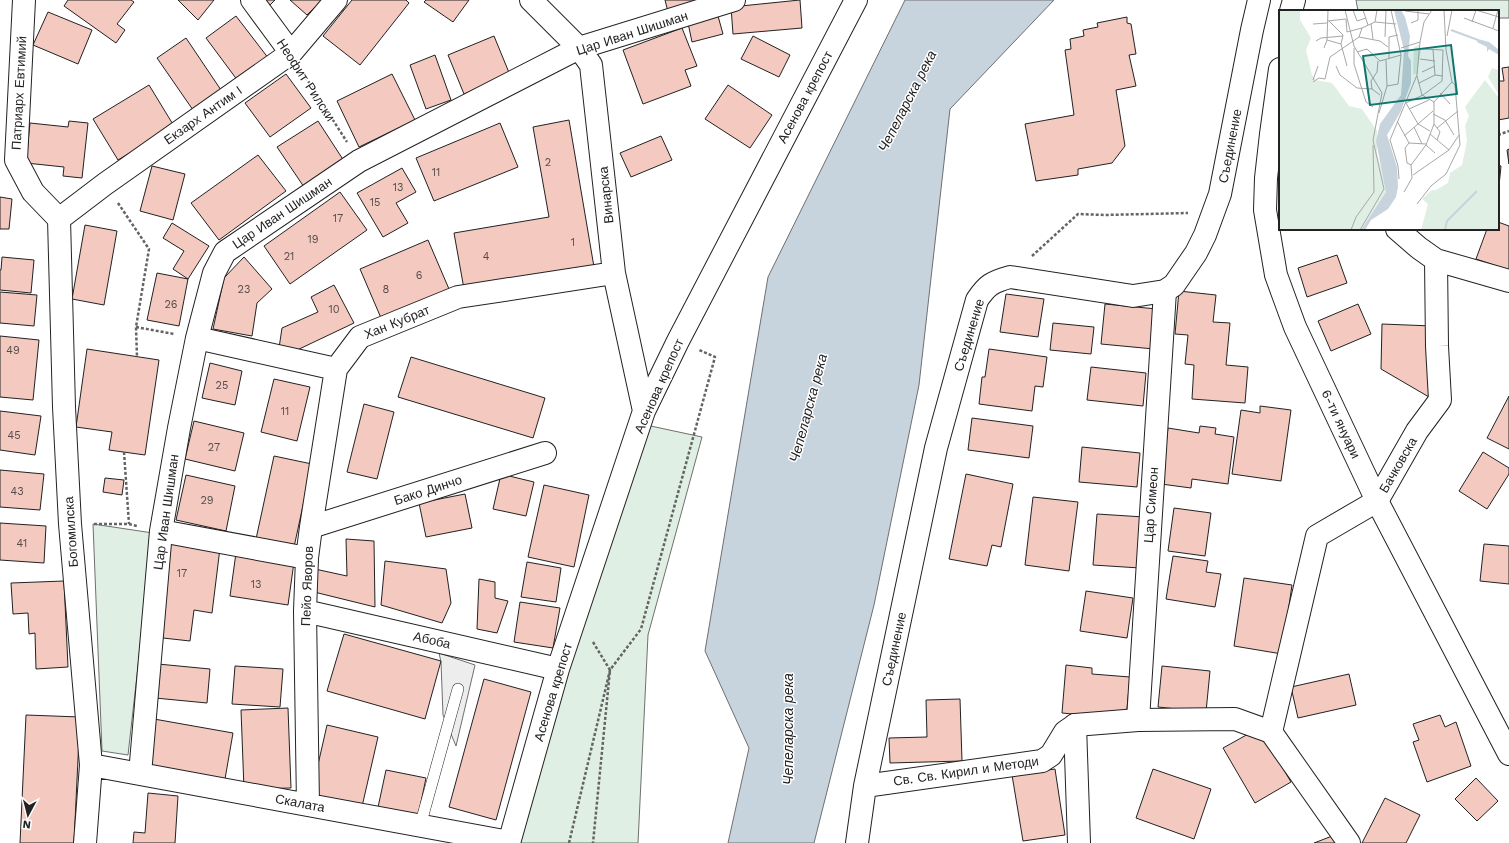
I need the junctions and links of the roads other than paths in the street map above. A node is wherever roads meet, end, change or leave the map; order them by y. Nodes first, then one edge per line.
1 (24, 0) edge
2 (252, 0) edge
3 (336, 0) edge
4 (531, 0) edge
5 (734, 0) edge
6 (856, 0) edge
7 (1259, 0) edge
8 (1294, 0) edge
9 (1291, 10) edge
10 (579, 48) junction
11 (290, 53) junction
12 (1279, 76) edge
13 (59, 220) junction
14 (1398, 230) edge
15 (1436, 260) junction
16 (614, 273) junction
17 (1509, 281) edge
18 (1165, 291) junction
19 (187, 336) junction
20 (336, 369) junction
21 (644, 411) junction
22 (545, 453) dead end
23 (1377, 500) junction
24 (310, 528) junction
25 (161, 531) junction
26 (307, 558) junction
27 (305, 611) junction
28 (558, 669) junction
29 (458, 689) dead end
30 (1138, 720) junction
31 (1075, 724) junction
32 (1271, 732) junction
33 (1509, 754) edge
34 (91, 765) junction
35 (140, 774) junction
36 (865, 786) junction
37 (308, 805) junction
38 (420, 826) junction
39 (85, 843) edge
40 (509, 843) edge
41 (857, 843) edge
42 (1079, 843) edge
43 (1350, 843) edge

1 - 13 street, Патриарх Евтимий
2 - 11 street, Неофит Рилски
3 - 11 street, Екзарх Антим I
4 - 10 street, Винарска
5 - 10 street, Цар Иван Шишман
6 - 21 street, Асенова крепост
7 - 18 street, Съединение
8 - 9 street
10 - 16 street, Винарска
10 - 19 street, Цар Иван Шишман
11 - 13 street, Екзарх Антим I
12 - 23 street, 6-ти януари
13 - 34 street, Богомилска
14 - 15 street
15 - 17 street
15 - 23 street, Бачковска
16 - 20 street, Хан Кубрат
16 - 21 street, Винарска
18 - 30 street, Цар Симеон
18 - 36 street, Съединение
19 - 20 street
19 - 25 street, Цар Иван Шишман
20 - 24 street, Пейо Яворов
21 - 28 street, Асенова крепост
22 - 24 street, Бако Динчо
23 - 32 street, Бачковска
23 - 33 street, 6-ти януари
24 - 26 street, Пейо Яворов
25 - 26 street
25 - 35 street, Цар Иван Шишман
26 - 27 street, Пейо Яворов
27 - 28 street, Абоба
27 - 37 street, Пейо Яворов
28 - 40 street, Асенова крепост
29 - 38 lane
30 - 31 street
30 - 32 street
31 - 36 street, Св. Св. Кирил и Методи
31 - 42 street
32 - 43 street
34 - 35 street, Скалата
34 - 39 street, Богомилска
35 - 37 street, Скалата
36 - 41 street, Съединение
37 - 38 street, Скалата
38 - 40 street, Скалата

